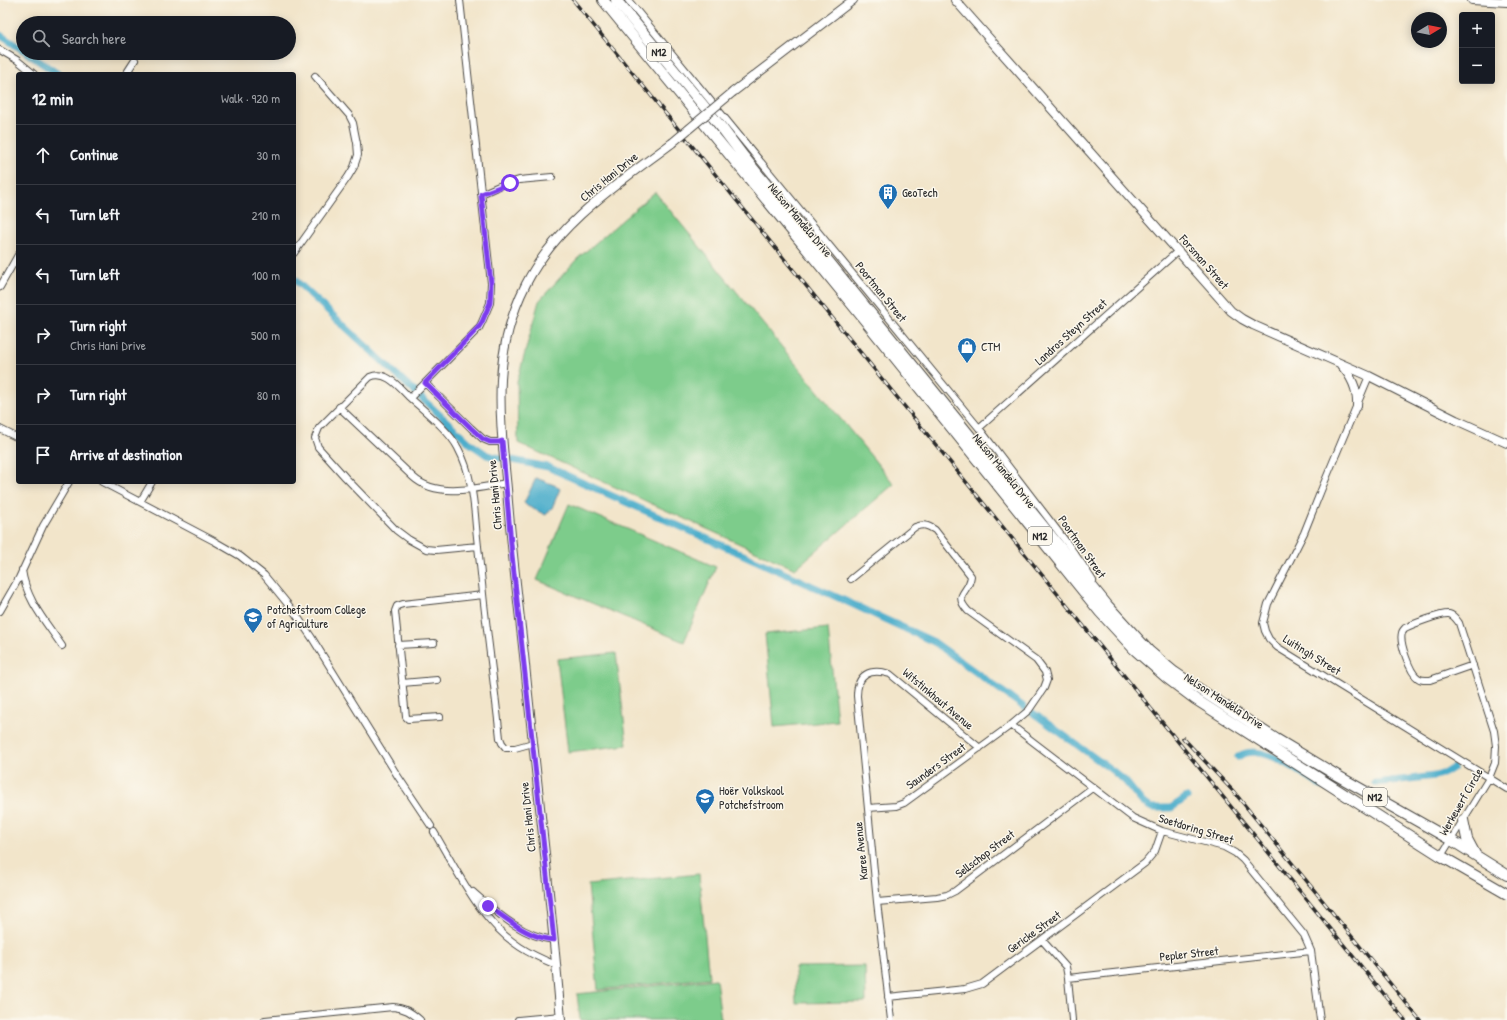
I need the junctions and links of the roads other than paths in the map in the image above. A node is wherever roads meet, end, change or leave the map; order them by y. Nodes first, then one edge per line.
1 (460, 0) edge
2 (603, 0) edge
3 (616, 0) edge
4 (628, 0) edge
5 (853, 0) edge
6 (954, 0) edge
7 (1472, 0) edge
8 (1507, 2) edge
9 (0, 50) edge
10 (16, 59) edge
11 (17, 60) edge
12 (135, 60) dead end
13 (32, 72) edge
14 (127, 72) edge
15 (314, 76) dead end
16 (552, 177) dead end
17 (481, 194) junction
18 (296, 250) edge
19 (1178, 251) junction
20 (16, 258) edge
21 (0, 287) edge
22 (1337, 362) junction
23 (1369, 376) junction
24 (425, 383) junction
25 (414, 394) junction
26 (1357, 406) junction
27 (339, 407) junction
28 (979, 428) junction
29 (0, 429) edge
30 (16, 437) edge
31 (502, 441) junction
32 (1507, 443) edge
33 (506, 483) junction
34 (68, 484) edge
35 (106, 484) edge
36 (151, 484) edge
37 (472, 489) junction
38 (140, 502) junction
39 (478, 546) junction
40 (22, 570) junction
41 (851, 579) dead end
42 (483, 595) junction
43 (1107, 606) junction
44 (0, 611) edge
45 (434, 643) dead end
46 (62, 646) dead end
47 (398, 646) junction
48 (1473, 665) junction
49 (437, 680) dead end
50 (860, 681) joint
51 (402, 683) junction
52 (440, 717) dead end
53 (1010, 725) junction
54 (533, 743) junction
55 (980, 748) junction
56 (1489, 778) junction
57 (1092, 788) junction
58 (1507, 789) edge
59 (868, 808) junction
60 (1463, 820) junction
61 (1162, 831) junction
62 (1451, 840) junction
63 (1441, 856) junction
64 (1476, 856) junction
65 (1507, 875) edge
66 (466, 885) junction
67 (1507, 894) edge
68 (877, 902) junction
69 (554, 940) junction
70 (1042, 940) junction
71 (1311, 951) junction
72 (556, 965) junction
73 (1068, 978) junction
74 (888, 997) junction
75 (561, 1018) edge
76 (265, 1020) edge
77 (420, 1020) edge
78 (518, 1020) edge
79 (891, 1020) edge
80 (1072, 1020) edge
81 (1320, 1020) edge

1 - 17 street
2 - 63 highway, Nelson Mandela Drive / N12
3 - 43 highway, Nelson Mandela Drive / N12
4 - 28 street, Poortman Street
5 - 31 street, Chris Hani Drive, bridge
6 - 19 street, Forsman Street
7 - 8 street
9 - 10 street
11 - 13 street
12 - 14 street
15 - 18 street
16 - 17 street
17 - 24 street
19 - 22 street, Forsman Street
19 - 28 street, Landros Steyn Street
20 - 21 street
22 - 23 street, Forsman Street
22 - 26 street
23 - 26 street, Luitingh Street
23 - 32 street, Forsman Street
24 - 25 street
24 - 31 street
25 - 27 street
25 - 37 street
26 - 56 street, Luitingh Street
27 - 37 street
27 - 39 street
28 - 43 street, Poortman Street
29 - 30 street
31 - 33 street, Chris Hani Drive
33 - 37 street
33 - 54 street, Chris Hani Drive
34 - 40 street
35 - 38 street
36 - 38 street
37 - 39 street
38 - 66 street
39 - 42 street
40 - 44 street
40 - 46 street
41 - 53 street, Saunders Street
42 - 47 street
42 - 54 street
43 - 62 highway, Nelson Mandela Drive / N12
45 - 47 street
47 - 51 street
48 - 48 street, Werkewerf Circle
48 - 56 street, Werkewerf Circle
49 - 51 street
50 - 55 street, Witstinkhout Avenue
50 - 59 street, Karee Avenue
51 - 52 street
53 - 55 street, Saunders Street
53 - 57 street, Soetdoring Street
54 - 69 street, Chris Hani Drive
55 - 59 street, Saunders Street
56 - 58 street, Luitingh Street
56 - 60 street, Werkewerf Circle
57 - 61 street, Soetdoring Street
57 - 68 street, Sellschop Street
59 - 68 street, Karee Avenue
60 - 62 street, Werkewerf Circle
60 - 64 highway
61 - 70 street, Gericke Street
61 - 71 street, Soetdoring Street
62 - 63 street, Werkewerf Circle
62 - 64 highway, Nelson Mandela Drive / N12
63 - 67 highway, Nelson Mandela Drive / N12
64 - 65 highway, Nelson Mandela Drive / N12
66 - 69 street
66 - 72 street
68 - 74 street, Karee Avenue
69 - 72 street, Chris Hani Drive
70 - 73 street
70 - 74 street, Gericke Street
71 - 73 street, Pepler Street
71 - 81 street, Soetdoring Street
72 - 75 street, Chris Hani Drive
73 - 80 street
74 - 79 street, Karee Avenue
75 - 78 street
76 - 77 street

